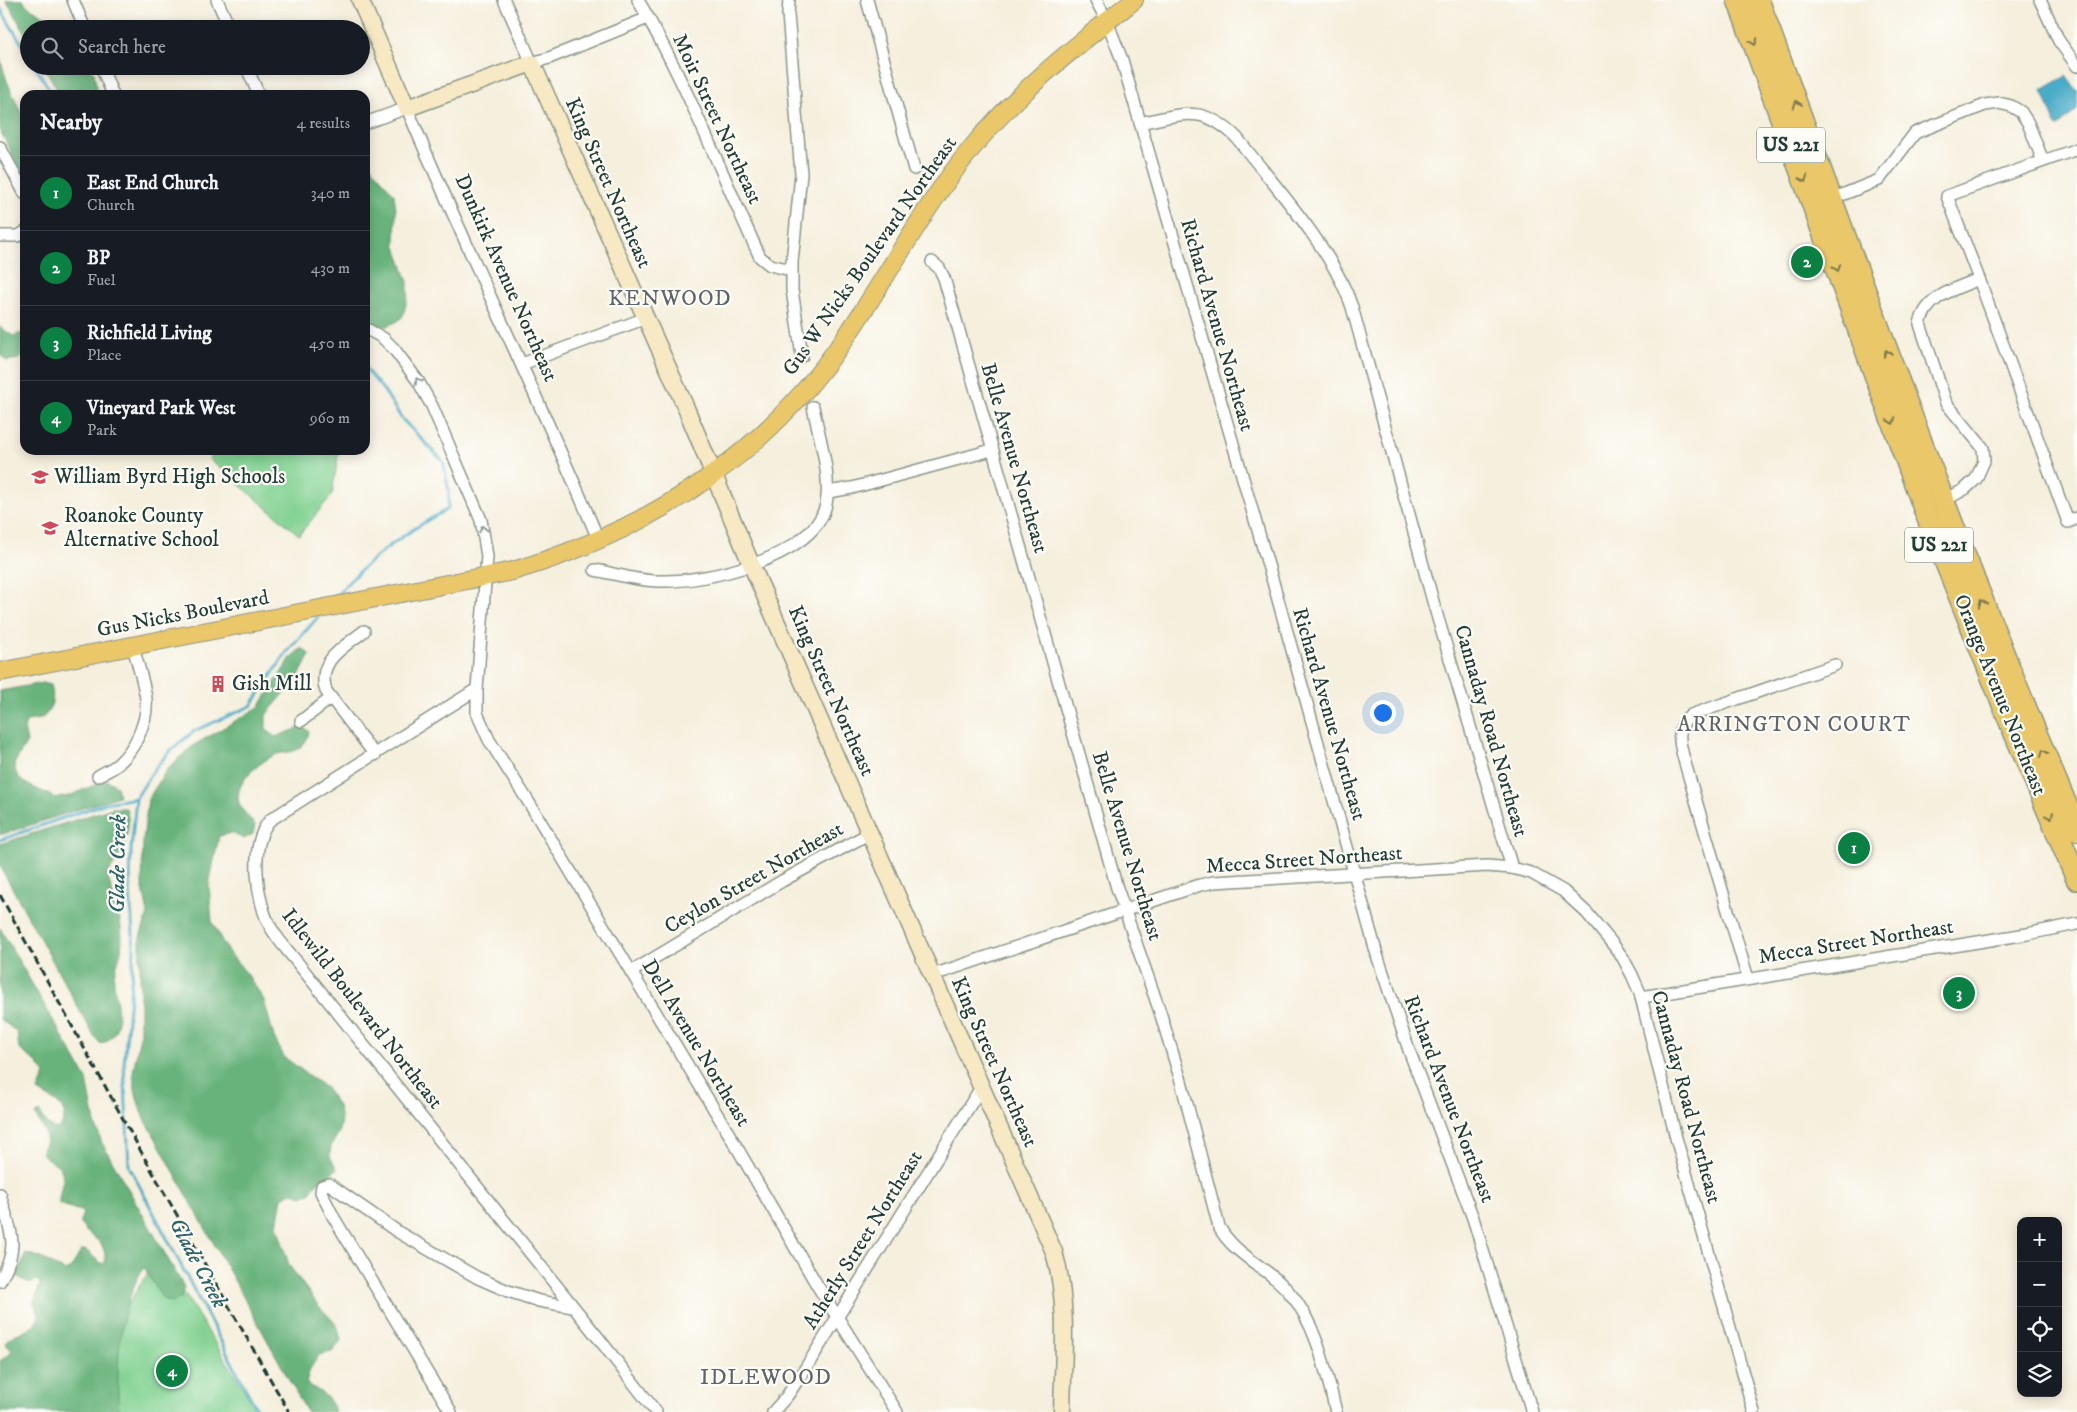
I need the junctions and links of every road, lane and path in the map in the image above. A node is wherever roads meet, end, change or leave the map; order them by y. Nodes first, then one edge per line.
1 (72, 0) edge
2 (217, 0) edge
3 (360, 0) edge
4 (504, 0) edge
5 (638, 0) edge
6 (789, 0) edge
7 (867, 0) edge
8 (1096, 0) edge
9 (1134, 0) edge
10 (1738, 0) edge
11 (1758, 0) edge
12 (2040, 0) edge
13 (648, 18) junction
14 (81, 20) edge
15 (226, 20) edge
16 (368, 20) edge
17 (1107, 21) junction
18 (370, 24) edge
19 (532, 63) junction
20 (2077, 66) edge
21 (104, 75) edge
22 (250, 75) edge
23 (110, 90) edge
24 (257, 90) edge
25 (407, 108) junction
26 (370, 121) edge
27 (1140, 123) junction
28 (0, 147) edge
29 (2077, 149) edge
30 (2043, 161) junction
31 (914, 169) dead end
32 (20, 185) edge
33 (1823, 202) junction
34 (20, 235) edge
35 (0, 236) edge
36 (932, 262) dead end
37 (792, 270) junction
38 (1979, 279) junction
39 (646, 318) junction
40 (370, 331) edge
41 (802, 356) dead end
42 (522, 364) junction
43 (813, 407) dead end
44 (992, 450) junction
45 (714, 474) junction
46 (828, 492) junction
47 (1935, 506) junction
48 (2077, 518) edge
49 (600, 541) junction
50 (751, 564) junction
51 (595, 570) dead end
52 (486, 578) junction
53 (375, 599) joint
54 (364, 631) dead end
55 (133, 646) junction
56 (1835, 665) dead end
57 (0, 672) edge
58 (477, 689) junction
59 (331, 698) junction
60 (301, 721) dead end
61 (374, 755) junction
62 (98, 776) dead end
63 (2077, 830) edge
64 (870, 833) junction
65 (1512, 868) junction
66 (1355, 874) junction
67 (2077, 879) edge
68 (1125, 911) junction
69 (2077, 924) edge
70 (631, 972) junction
71 (933, 975) junction
72 (1748, 979) junction
73 (1641, 997) junction
74 (982, 1086) junction
75 (0, 1194) edge
76 (0, 1281) edge
77 (573, 1307) junction
78 (838, 1316) junction
79 (451, 1412) edge
80 (656, 1412) edge
81 (773, 1412) edge
82 (896, 1412) edge
83 (1062, 1412) edge
84 (1336, 1412) edge
85 (1532, 1412) edge
86 (1754, 1412) edge

1 - 14 street
2 - 15 street
3 - 16 street, Dunkirk Avenue Northeast
4 - 19 street, King Street Northeast
5 - 13 street, Moir Street Northeast
6 - 37 street
7 - 31 street
8 - 17 street, Richard Avenue Northeast
9 - 17 main road, Gus W Nicks Boulevard Northeast
10 -> 33 highway, Orange Avenue Northeast / US 221
33 -> 11 highway, Orange Avenue Northeast / US 221
12 - 20 street
13 - 19 street
13 - 37 street, Moir Street Northeast
17 - 27 street, Richard Avenue Northeast
17 - 45 main road, Gus W Nicks Boulevard Northeast
18 - 25 street, Dunkirk Avenue Northeast
19 - 25 street
19 - 39 street, King Street Northeast
21 - 23 street
22 - 24 street
25 - 26 street
25 - 42 street, Dunkirk Avenue Northeast
27 - 65 street, Cannaday Road Northeast
27 - 66 street, Richard Avenue Northeast
28 - 32 street
29 - 30 street
30 - 33 street
30 - 38 street
33 - 47 highway, Orange Avenue Northeast / US 221
34 - 35 street
36 - 44 street, Belle Avenue Northeast
37 - 41 street
38 - 47 street
38 - 48 street
39 - 42 street
39 - 45 street, King Street Northeast
52 -> 40 street
42 - 49 street, Dunkirk Avenue Northeast
43 - 46 street
44 - 46 street
44 - 68 street, Belle Avenue Northeast
45 - 49 main road, Gus W Nicks Boulevard Northeast
45 - 50 street, King Street Northeast
46 - 50 street
63 -> 47 highway, Orange Avenue Northeast / US 221
47 -> 67 highway, Orange Avenue Northeast / US 221
49 - 52 main road, Gus W Nicks Boulevard Northeast
50 - 51 street
50 - 64 street, King Street Northeast
52 - 53 main road, Gus W Nicks Boulevard Northeast
52 - 58 street
53 - 55 main road, Gus Nicks Boulevard
54 - 59 street
55 - 57 main road, Gus Nicks Boulevard
55 - 62 street
56 - 72 street
58 - 61 street, Idlewild Boulevard Northeast
58 - 70 street, Dell Avenue Northeast
59 - 60 street
59 - 61 street
61 - 77 street, Idlewild Boulevard Northeast
64 - 70 street, Ceylon Street Northeast
64 - 71 street, King Street Northeast
65 - 66 street, Mecca Street Northeast
65 - 73 street, Cannaday Road Northeast
66 - 68 street, Mecca Street Northeast
66 - 85 street, Richard Avenue Northeast
68 - 71 street, Mecca Street Northeast
68 - 84 street, Belle Avenue Northeast
69 - 72 street, Mecca Street Northeast
70 - 78 street, Dell Avenue Northeast
71 - 74 street, King Street Northeast
72 - 73 street, Mecca Street Northeast
73 - 86 street, Cannaday Road Northeast
74 - 78 street, Atherly Street Northeast
74 - 83 street, King Street Northeast
75 - 76 street
77 - 79 street
77 - 80 street, Idlewild Boulevard Northeast
78 - 81 street, Atherly Street Northeast
78 - 82 street, Dell Avenue Northeast

